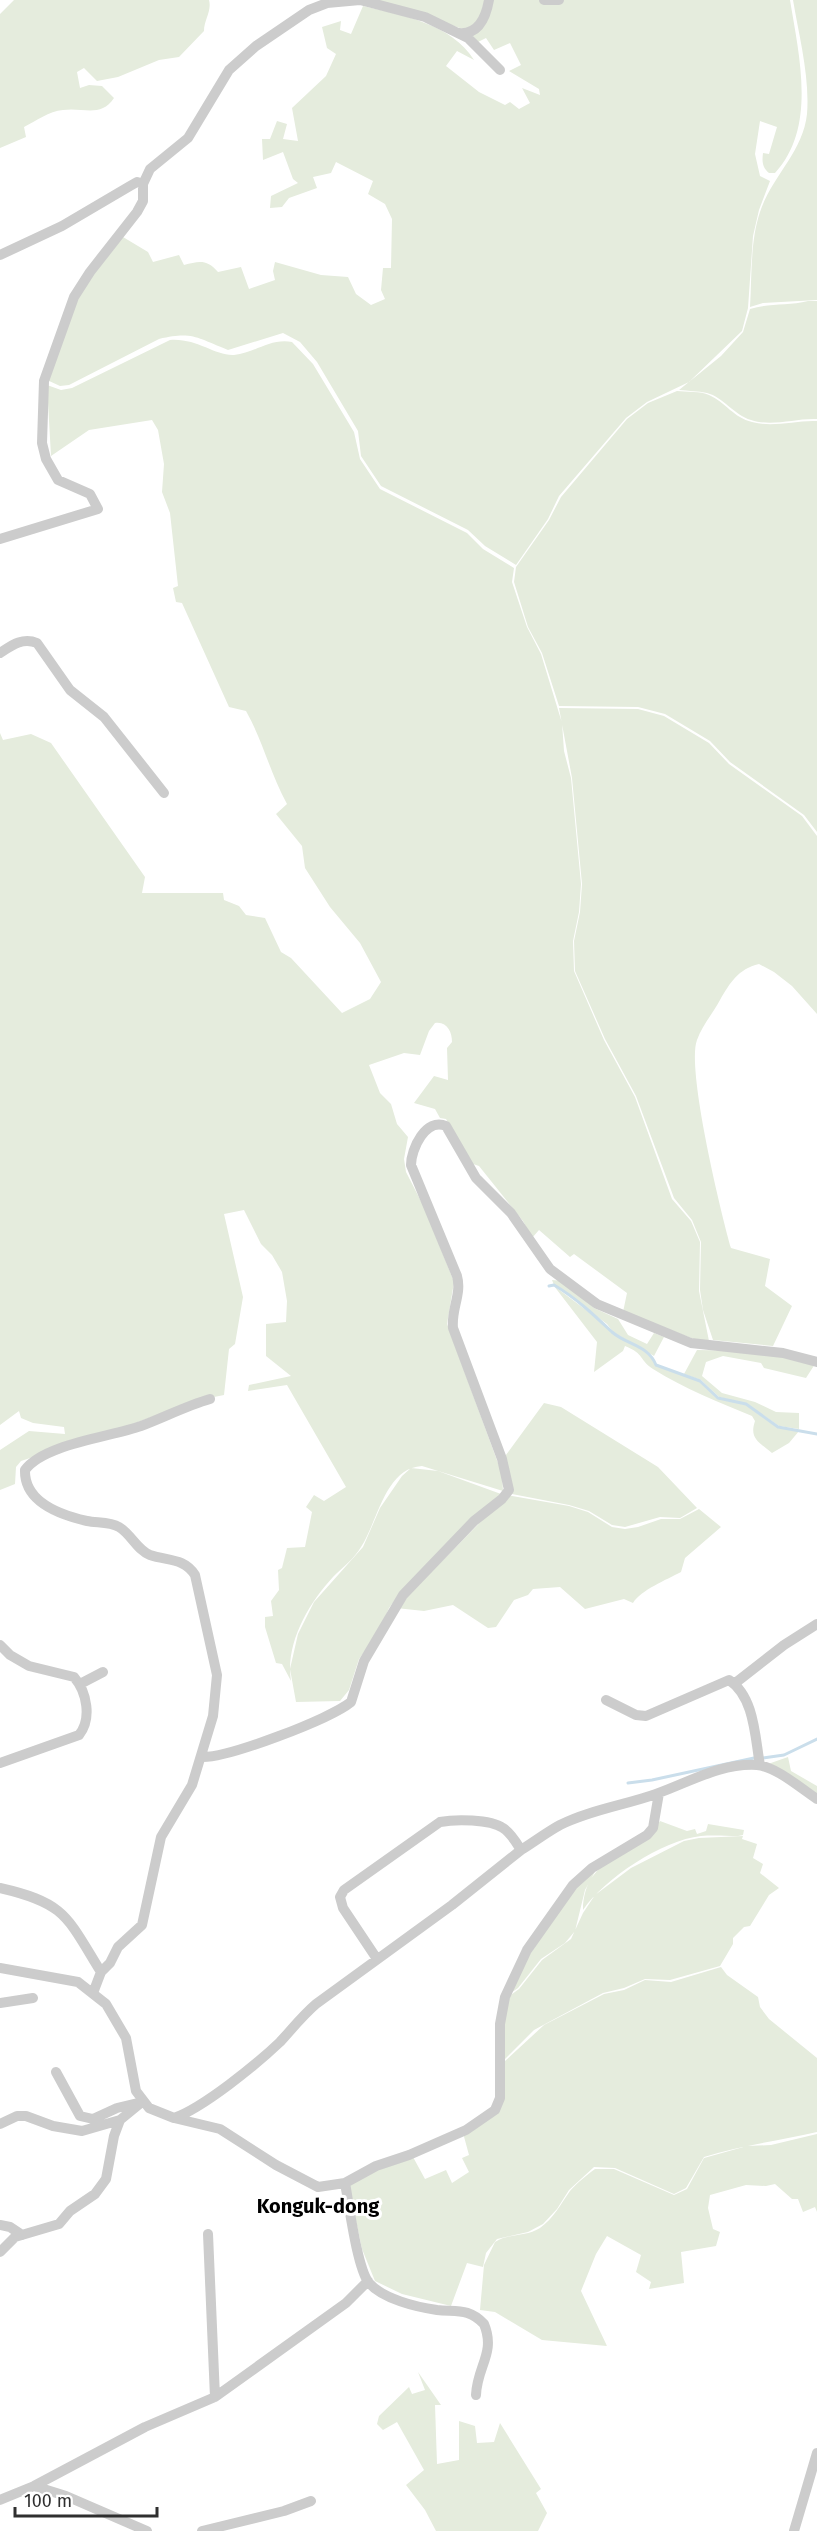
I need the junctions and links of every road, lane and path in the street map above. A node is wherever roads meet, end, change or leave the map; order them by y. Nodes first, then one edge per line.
1 (489, 0) edge
2 (544, 0) edge
3 (559, 0) edge
4 (456, 32) junction
5 (500, 70) dead end
6 (143, 184) junction
7 (0, 255) edge
8 (0, 539) edge
9 (0, 653) edge
10 (164, 793) dead end
11 (817, 1362) edge
12 (210, 1399) dead end
13 (817, 1624) edge
14 (0, 1645) edge
15 (103, 1672) dead end
16 (80, 1684) junction
17 (734, 1684) junction
18 (606, 1700) dead end
19 (202, 1757) junction
20 (0, 1763) edge
21 (760, 1765) junction
22 (659, 1793) junction
23 (817, 1799) edge
24 (521, 1850) junction
25 (0, 1888) edge
26 (377, 1959) junction
27 (0, 1968) edge
28 (100, 1972) junction
29 (93, 1993) junction
30 (33, 1998) dead end
31 (0, 2003) edge
32 (56, 2072) dead end
33 (142, 2102) junction
34 (174, 2118) junction
35 (120, 2120) junction
36 (0, 2124) edge
37 (345, 2183) junction
38 (0, 2225) edge
39 (208, 2234) dead end
40 (22, 2235) junction
41 (0, 2252) edge
42 (368, 2281) junction
43 (476, 2395) dead end
44 (215, 2397) junction
45 (817, 2453) edge
46 (34, 2486) junction
47 (0, 2500) edge
48 (310, 2501) dead end
49 (147, 2531) edge
50 (202, 2531) edge
51 (794, 2531) edge

1 - 4 street
2 - 3 street
4 - 5 street
4 - 6 street
6 - 7 street
6 - 8 street
9 - 10 street
11 - 19 street
12 - 19 street
13 - 17 street
14 - 16 street
15 - 16 street
16 - 20 street
17 - 18 street
17 - 21 street
19 - 28 street
21 - 22 street
21 - 23 street
22 - 24 street
22 - 37 street
24 - 26 street
24 - 26 street
25 - 28 street
26 - 34 street
27 - 29 street
28 - 29 street
29 - 33 street
30 - 31 street
32 - 33 street
33 - 34 street
33 - 35 street
34 - 37 street
35 - 36 street
35 - 40 street
37 - 42 street
38 - 40 street
39 - 44 street
40 - 41 street
42 - 43 street
42 - 44 street
44 - 46 street
45 - 51 street
46 - 47 street
46 - 49 street
48 - 50 street

